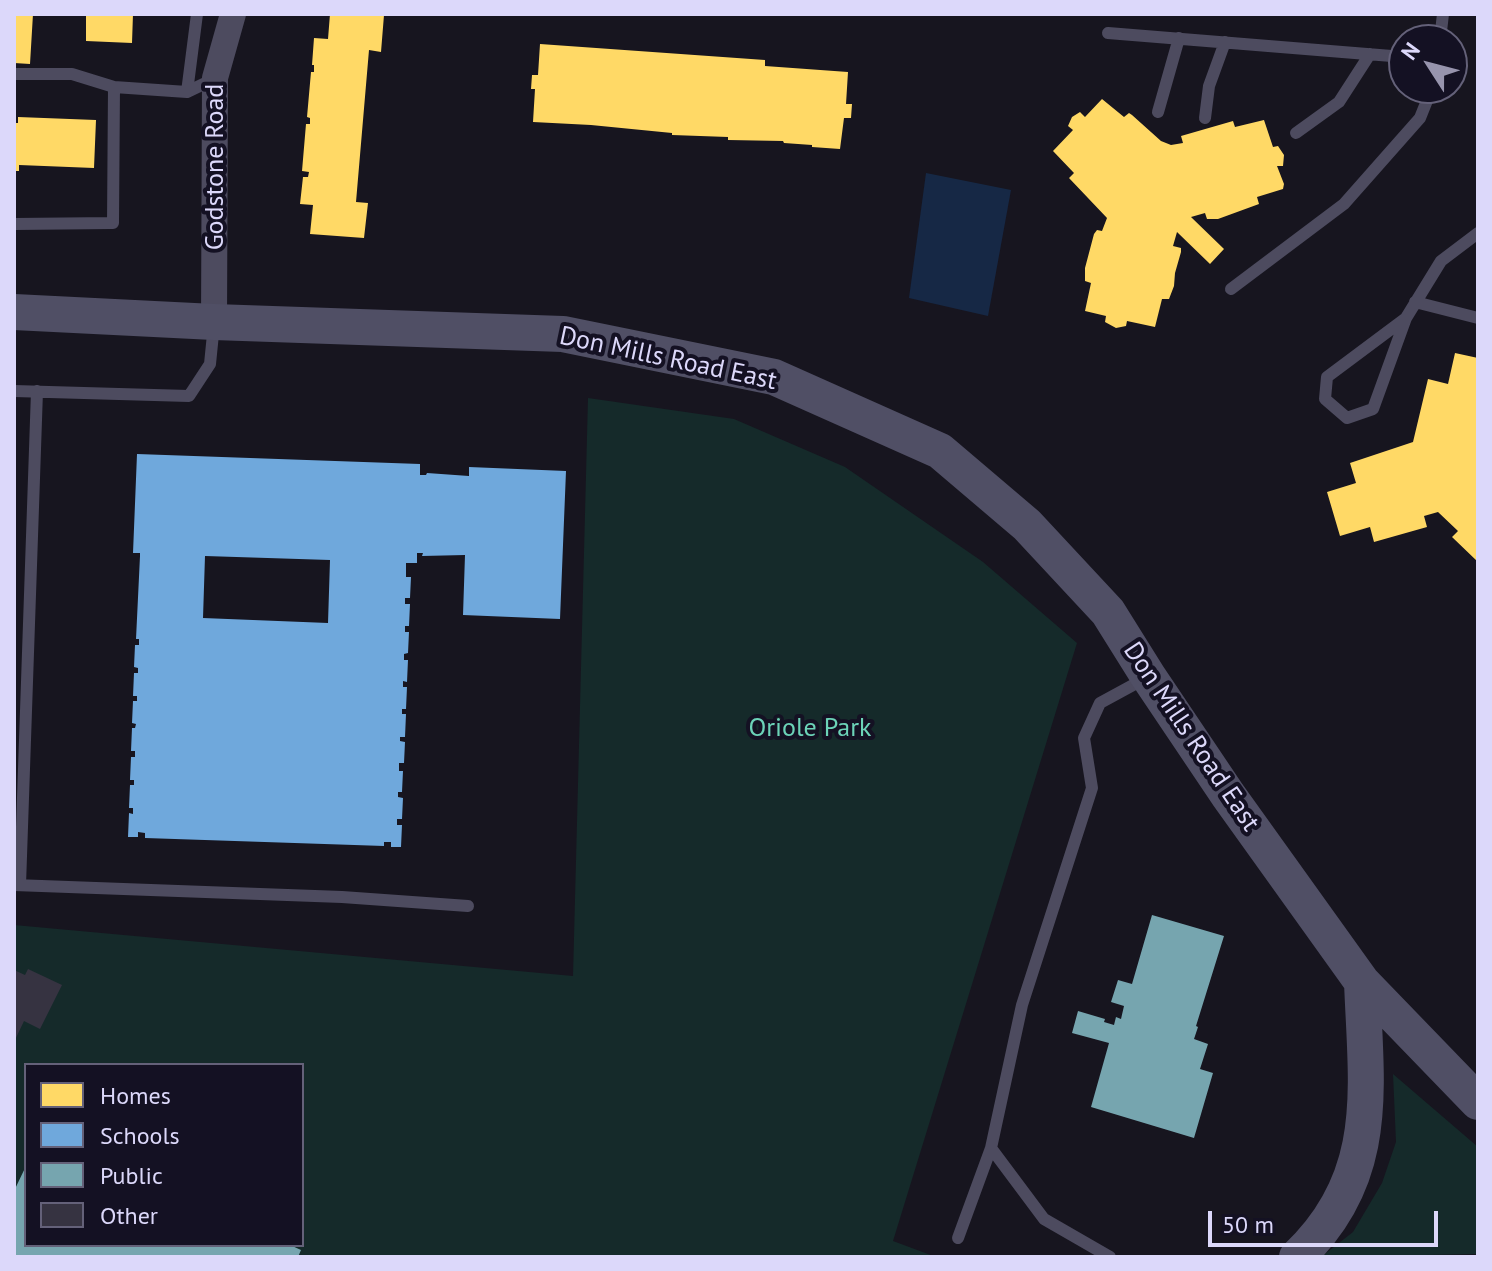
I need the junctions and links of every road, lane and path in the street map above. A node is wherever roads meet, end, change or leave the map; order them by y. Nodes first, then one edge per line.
1 (197, 14) edge
2 (233, 14) edge
3 (1108, 33) dead end
4 (1179, 38) junction
5 (1225, 42) junction
6 (1370, 54) junction
7 (1388, 56) edge
8 (14, 74) edge
9 (215, 78) junction
10 (114, 87) junction
11 (187, 92) junction
12 (1426, 104) edge
13 (1158, 112) dead end
14 (1205, 118) dead end
15 (1296, 133) dead end
16 (14, 224) edge
17 (1478, 233) edge
18 (1231, 289) dead end
19 (1415, 302) junction
20 (14, 312) edge
21 (1406, 318) junction
22 (1478, 318) edge
23 (214, 322) junction
24 (14, 391) edge
25 (37, 391) junction
26 (1148, 676) junction
27 (17, 885) edge
28 (468, 906) dead end
29 (1362, 982) junction
30 (1478, 1102) edge
31 (991, 1148) junction
32 (958, 1238) dead end
33 (1110, 1257) edge
34 (1297, 1257) edge

1 - 11 lane
2 - 9 street, Godstone Road
3 - 4 lane
4 - 5 lane
4 - 13 lane
5 - 6 lane
5 - 14 lane
6 - 7 lane
6 - 15 lane
8 - 10 lane
9 - 11 lane
9 - 23 street, Godstone Road
10 - 11 lane
10 - 16 lane
12 - 18 lane
17 - 19 lane
19 - 21 lane
19 - 22 lane
20 - 23 main road, Don Mills Road East
21 - 21 lane
23 - 25 lane
23 - 26 main road, Don Mills Road East
24 - 25 lane
25 - 27 lane
26 - 29 main road, Don Mills Road East
26 - 31 lane
27 - 28 lane
29 - 30 main road, Don Mills Road East
29 - 34 main road
31 - 32 lane
31 - 33 lane

